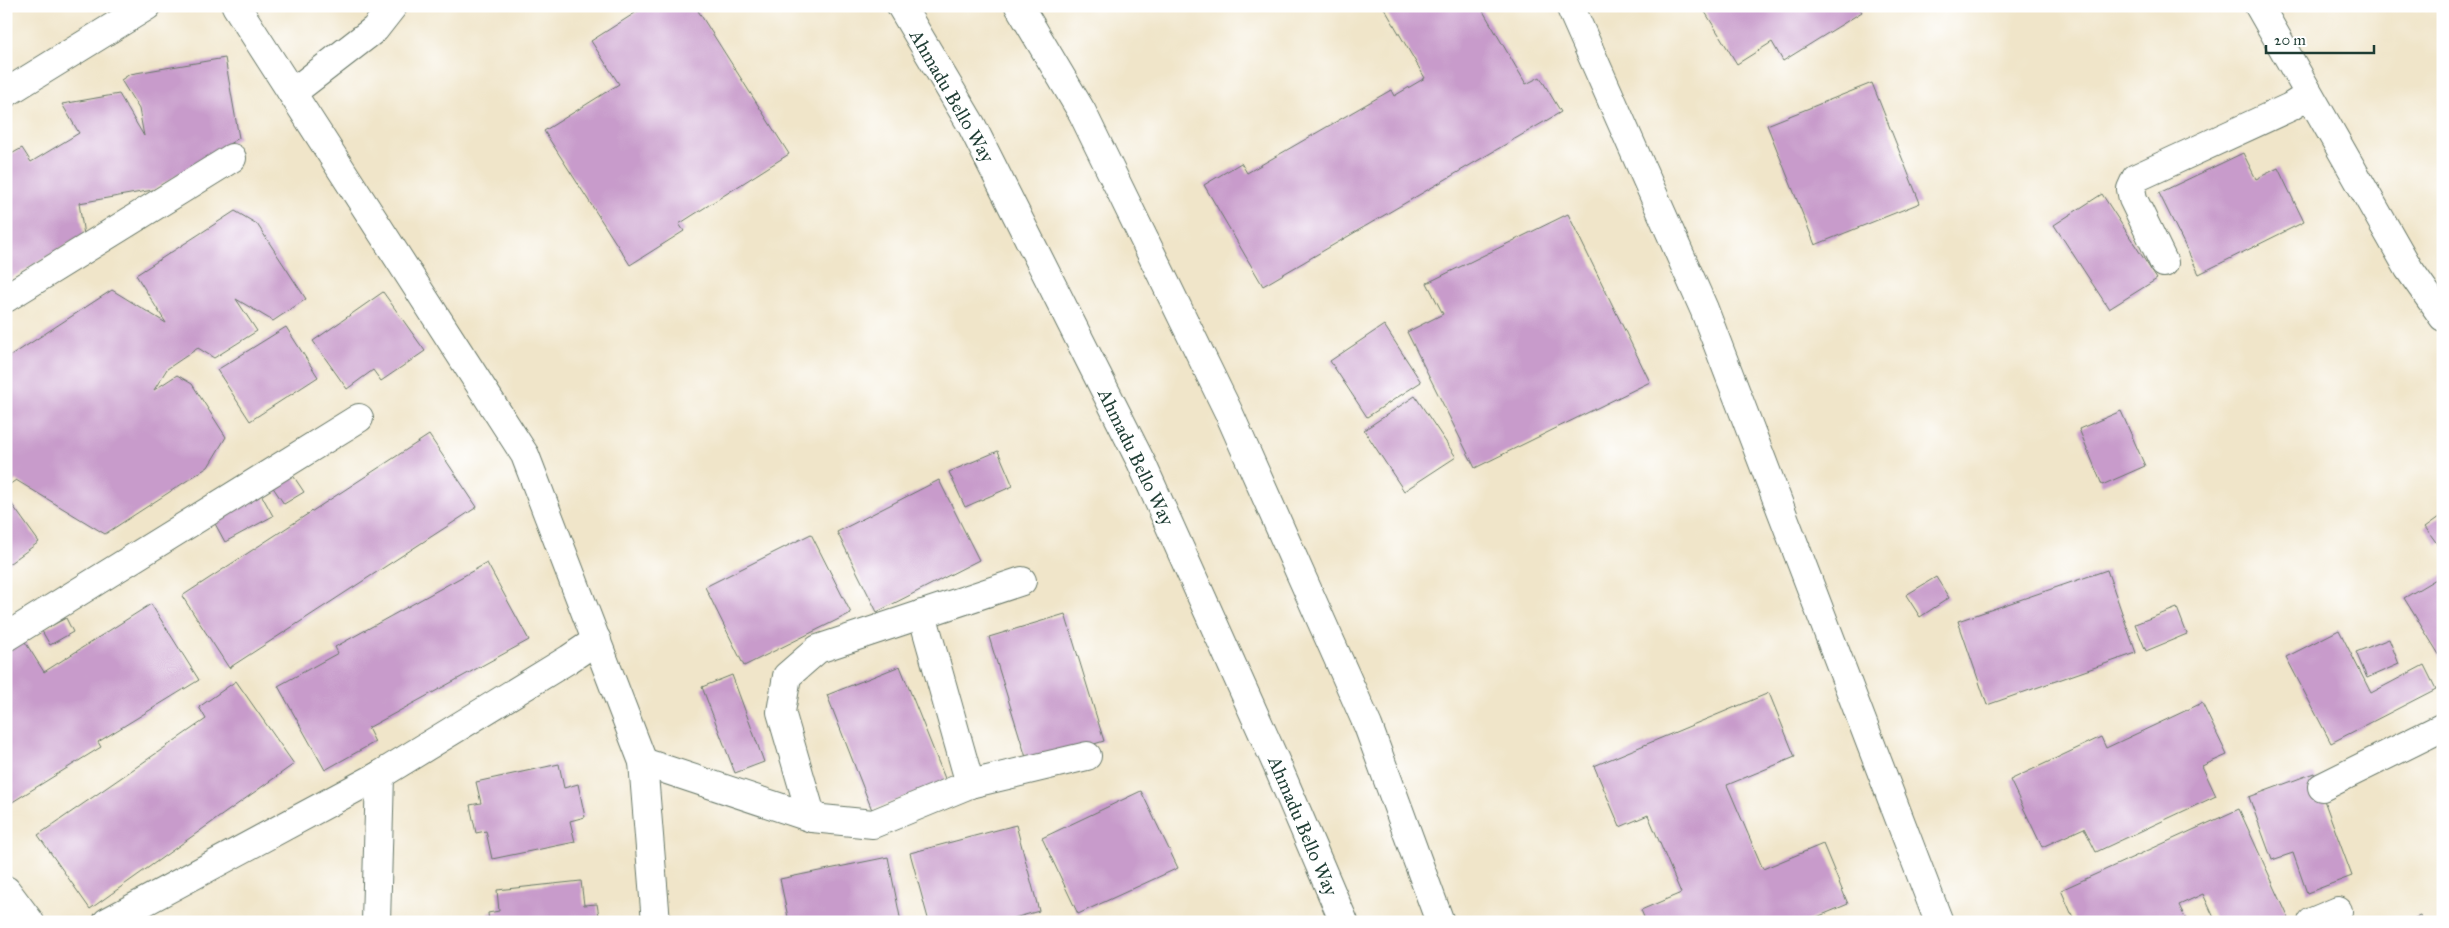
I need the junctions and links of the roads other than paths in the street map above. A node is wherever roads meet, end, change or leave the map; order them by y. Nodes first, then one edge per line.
1 (147, 6) edge
2 (236, 6) edge
3 (393, 6) edge
4 (901, 6) edge
5 (1019, 6) edge
6 (1570, 6) edge
7 (2259, 6) edge
8 (6, 93) edge
9 (292, 93) junction
10 (2309, 95) junction
11 (232, 158) dead end
12 (2164, 262) dead end
13 (6, 298) edge
14 (2443, 318) edge
15 (359, 418) dead end
16 (1022, 581) dead end
17 (922, 614) junction
18 (6, 638) edge
19 (598, 640) junction
20 (2443, 727) edge
21 (1087, 756) dead end
22 (643, 762) junction
23 (380, 775) junction
24 (970, 784) junction
25 (2322, 787) dead end
26 (812, 818) junction
27 (6, 890) edge
28 (2338, 911) dead end
29 (30, 922) edge
30 (107, 922) edge
31 (376, 922) edge
32 (656, 922) edge
33 (1344, 922) edge
34 (1440, 922) edge
35 (1939, 922) edge
36 (2312, 922) edge

1 - 8 street
2 - 9 street
3 - 9 street
4 - 33 street, Ahmadu Bello Way
5 - 34 street
6 - 35 street
7 - 10 street
9 - 19 street
10 - 12 street
10 - 14 street
11 - 13 street
15 - 18 street
16 - 17 street
17 - 24 street
17 - 26 street
19 - 22 street
19 - 23 street
20 - 25 street
21 - 24 street
22 - 26 street
22 - 32 street
23 - 30 street
23 - 31 street
24 - 26 street
27 - 29 street
28 - 36 street

